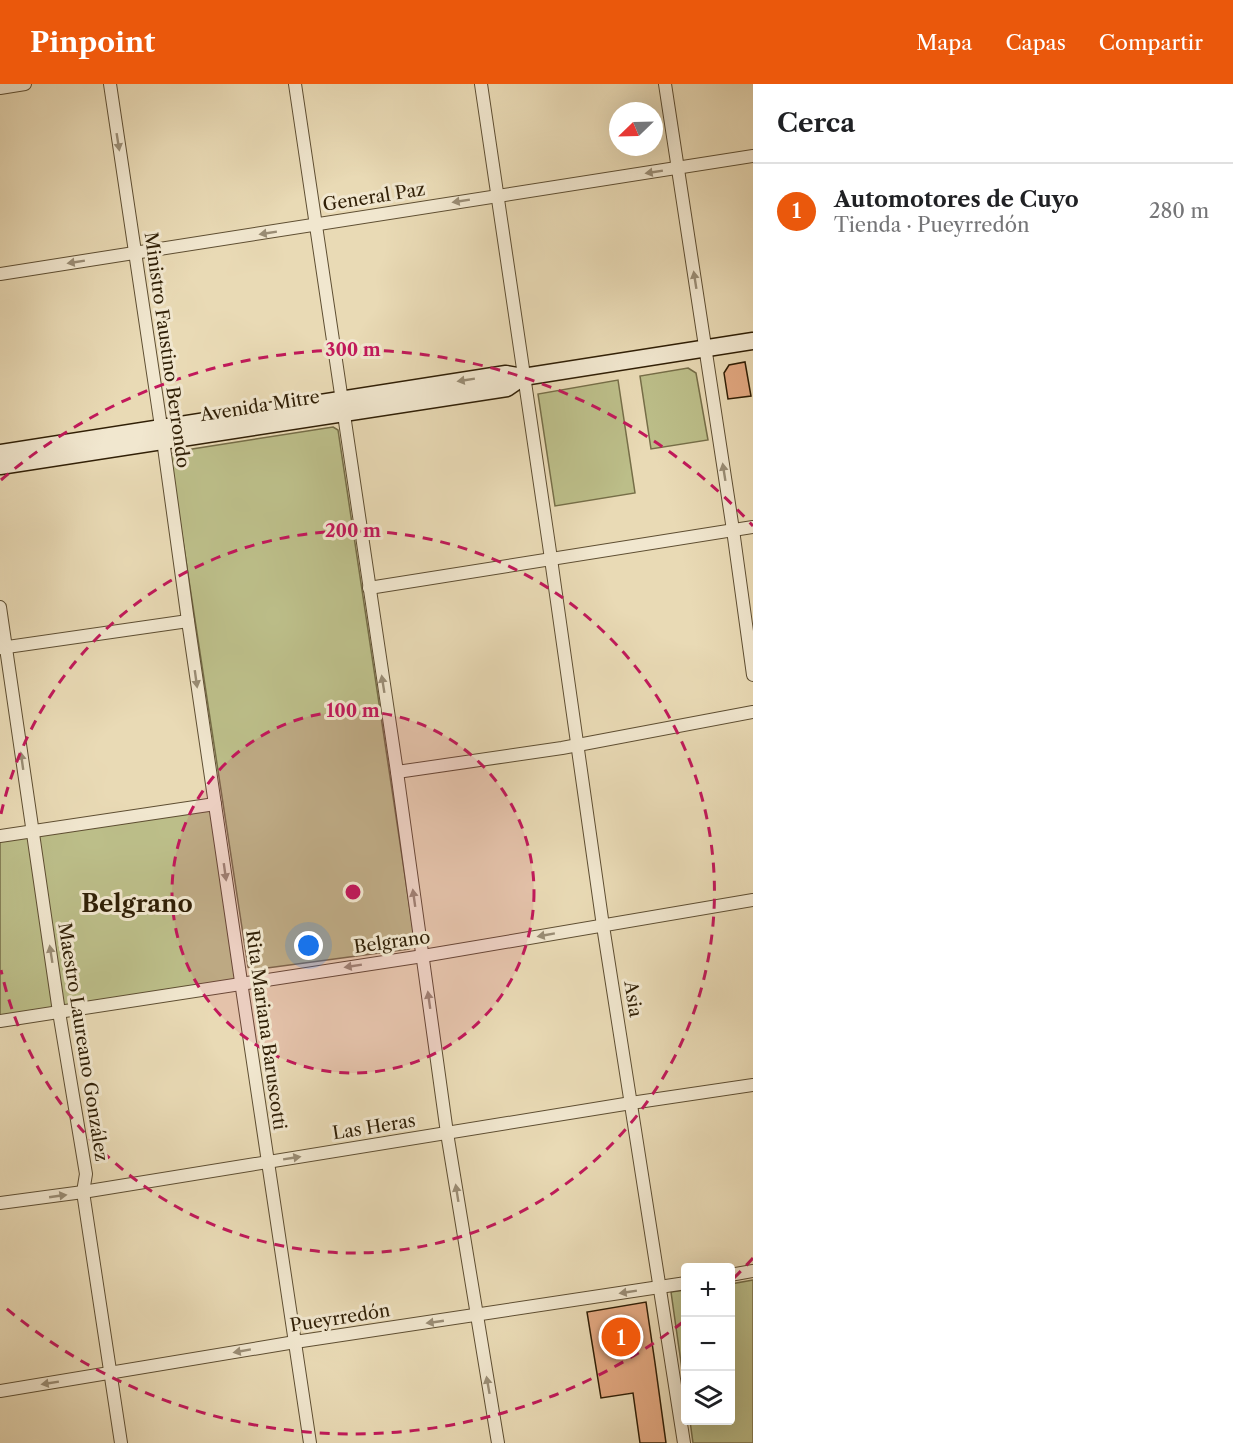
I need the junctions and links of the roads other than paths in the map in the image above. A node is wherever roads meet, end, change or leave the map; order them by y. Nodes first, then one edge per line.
1 (25, 84) edge
2 (110, 84) edge
3 (295, 84) edge
4 (481, 84) edge
5 (665, 84) edge
6 (0, 88) edge
7 (753, 156) edge
8 (678, 168) junction
9 (497, 196) junction
10 (315, 225) junction
11 (135, 253) junction
12 (0, 274) edge
13 (753, 341) edge
14 (705, 348) junction
15 (523, 377) junction
16 (344, 406) junction
17 (162, 434) junction
18 (0, 453) edge
19 (0, 466) edge
20 (753, 527) edge
21 (733, 530) junction
22 (551, 559) junction
23 (369, 588) junction
24 (0, 607) edge
25 (188, 621) junction
26 (3, 648) edge
27 (753, 675) edge
28 (753, 712) edge
29 (577, 744) junction
30 (397, 772) junction
31 (215, 804) junction
32 (32, 832) junction
33 (0, 836) edge
34 (753, 900) edge
35 (603, 926) junction
36 (423, 956) junction
37 (241, 983) junction
38 (59, 1012) junction
39 (0, 1021) edge
40 (753, 1085) edge
41 (631, 1103) junction
42 (447, 1133) junction
43 (267, 1162) junction
44 (83, 1192) junction
45 (0, 1203) edge
46 (753, 1271) edge
47 (735, 1274) edge
48 (681, 1284) edge
49 (658, 1287) junction
50 (476, 1316) junction
51 (295, 1342) junction
52 (110, 1374) junction
53 (0, 1391) edge
54 (121, 1443) edge
55 (310, 1443) edge
56 (498, 1443) edge
57 (684, 1443) edge

1 - 6 street
2 -> 11 street, Ministro Faustino Berrondo
3 - 10 street
4 - 9 street, Asia
5 - 8 street
7 - 8 street, General Paz
8 -> 9 street, General Paz
14 -> 8 street
9 -> 10 street, General Paz
9 - 15 street, Asia
10 -> 11 street, General Paz
10 - 16 street
11 -> 12 street, General Paz
11 - 17 street, Ministro Faustino Berrondo
13 - 14 main road, Avenida Mitre
14 - 15 main road, Avenida Mitre
21 -> 14 street
15 - 16 main road, Avenida Mitre
15 - 22 street, Asia
16 - 17 main road, Avenida Mitre
16 - 23 street
17 - 18 main road, Avenida Mitre
17 - 19 main road, Avenida Mitre
17 - 25 street, Ministro Faustino Berrondo
20 - 21 street
21 - 22 street
21 - 27 street
22 - 23 street
22 - 29 street, Asia
30 -> 23 street
24 - 26 street, Maestro Laureano González
25 - 26 street
25 -> 31 street, Rita Mariana Baruscotti
32 -> 26 street, Maestro Laureano González
28 - 29 street
29 - 30 street
29 - 35 street, Asia
36 -> 30 street
31 - 32 street
31 -> 37 street, Rita Mariana Baruscotti
32 - 33 street
38 -> 32 street, Maestro Laureano González
34 - 35 street, Belgrano
35 -> 36 street, Belgrano
35 - 41 street, Asia
36 -> 37 street, Belgrano
42 -> 36 street
37 - 38 street, Belgrano
37 - 43 street, Rita Mariana Baruscotti
38 - 39 street, Belgrano
38 - 44 street, Maestro Laureano González
40 - 41 street, Las Heras
41 - 42 street, Las Heras
41 - 49 street, Asia
43 -> 42 street, Las Heras
50 -> 42 street
43 - 44 street, Las Heras
43 - 51 street, Rita Mariana Baruscotti
45 -> 44 street, Las Heras
44 - 52 street, Maestro Laureano González
46 - 47 street
48 - 49 street, Pueyrredón
49 -> 50 street, Pueyrredón
49 - 57 street, Asia
50 -> 51 street, Pueyrredón
56 -> 50 street
51 -> 52 street, Pueyrredón
51 - 55 street, Rita Mariana Baruscotti
52 -> 53 street, Pueyrredón
52 - 54 street, Maestro Laureano González

